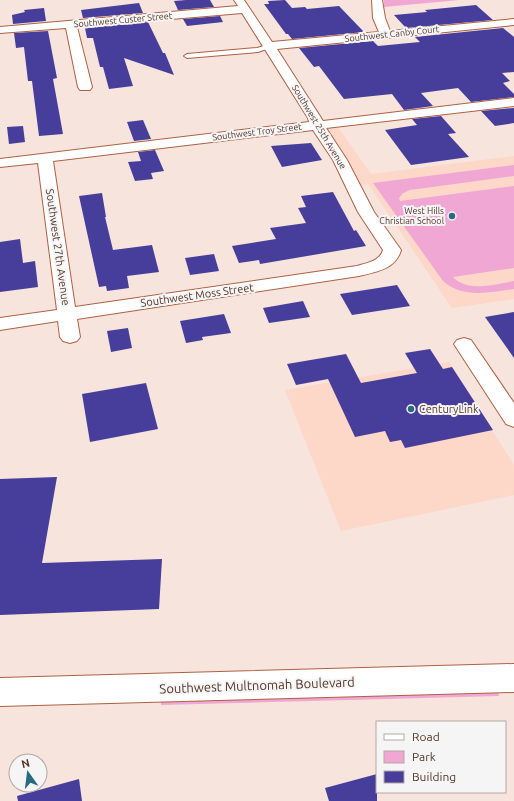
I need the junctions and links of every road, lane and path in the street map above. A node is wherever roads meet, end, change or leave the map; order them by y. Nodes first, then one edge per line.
1 (377, 0) edge
2 (242, 4) edge
3 (514, 22) edge
4 (71, 24) junction
5 (0, 30) edge
6 (387, 35) junction
7 (270, 46) junction
8 (187, 56) dead end
9 (85, 86) dead end
10 (514, 102) edge
11 (318, 125) junction
12 (45, 157) junction
13 (0, 162) edge
14 (390, 257) joint
15 (67, 313) junction
16 (0, 324) edge
17 (70, 337) dead end
18 (464, 344) dead end
19 (514, 419) edge
20 (514, 678) edge
21 (0, 692) edge

1 - 6 street
2 - 4 street, Southwest Custer Street
2 - 7 street, Southwest 25th Avenue
3 - 6 street, Southwest Canby Court
4 - 5 street, Southwest Custer Street
4 - 9 street
6 - 7 street, Southwest Canby Court
7 - 8 lane
7 - 11 street, Southwest 25th Avenue
10 - 11 street, Southwest Troy Street
11 - 12 street, Southwest Troy Street
11 - 14 street, Southwest 25th Avenue
12 - 13 street, Southwest Troy Street
12 - 15 street, Southwest 27th Avenue
14 - 15 street, Southwest Moss Street
15 - 16 street, Southwest Moss Street
15 - 17 street, Southwest 27th Avenue
18 - 19 street
20 - 21 main road, Southwest Multnomah Boulevard

